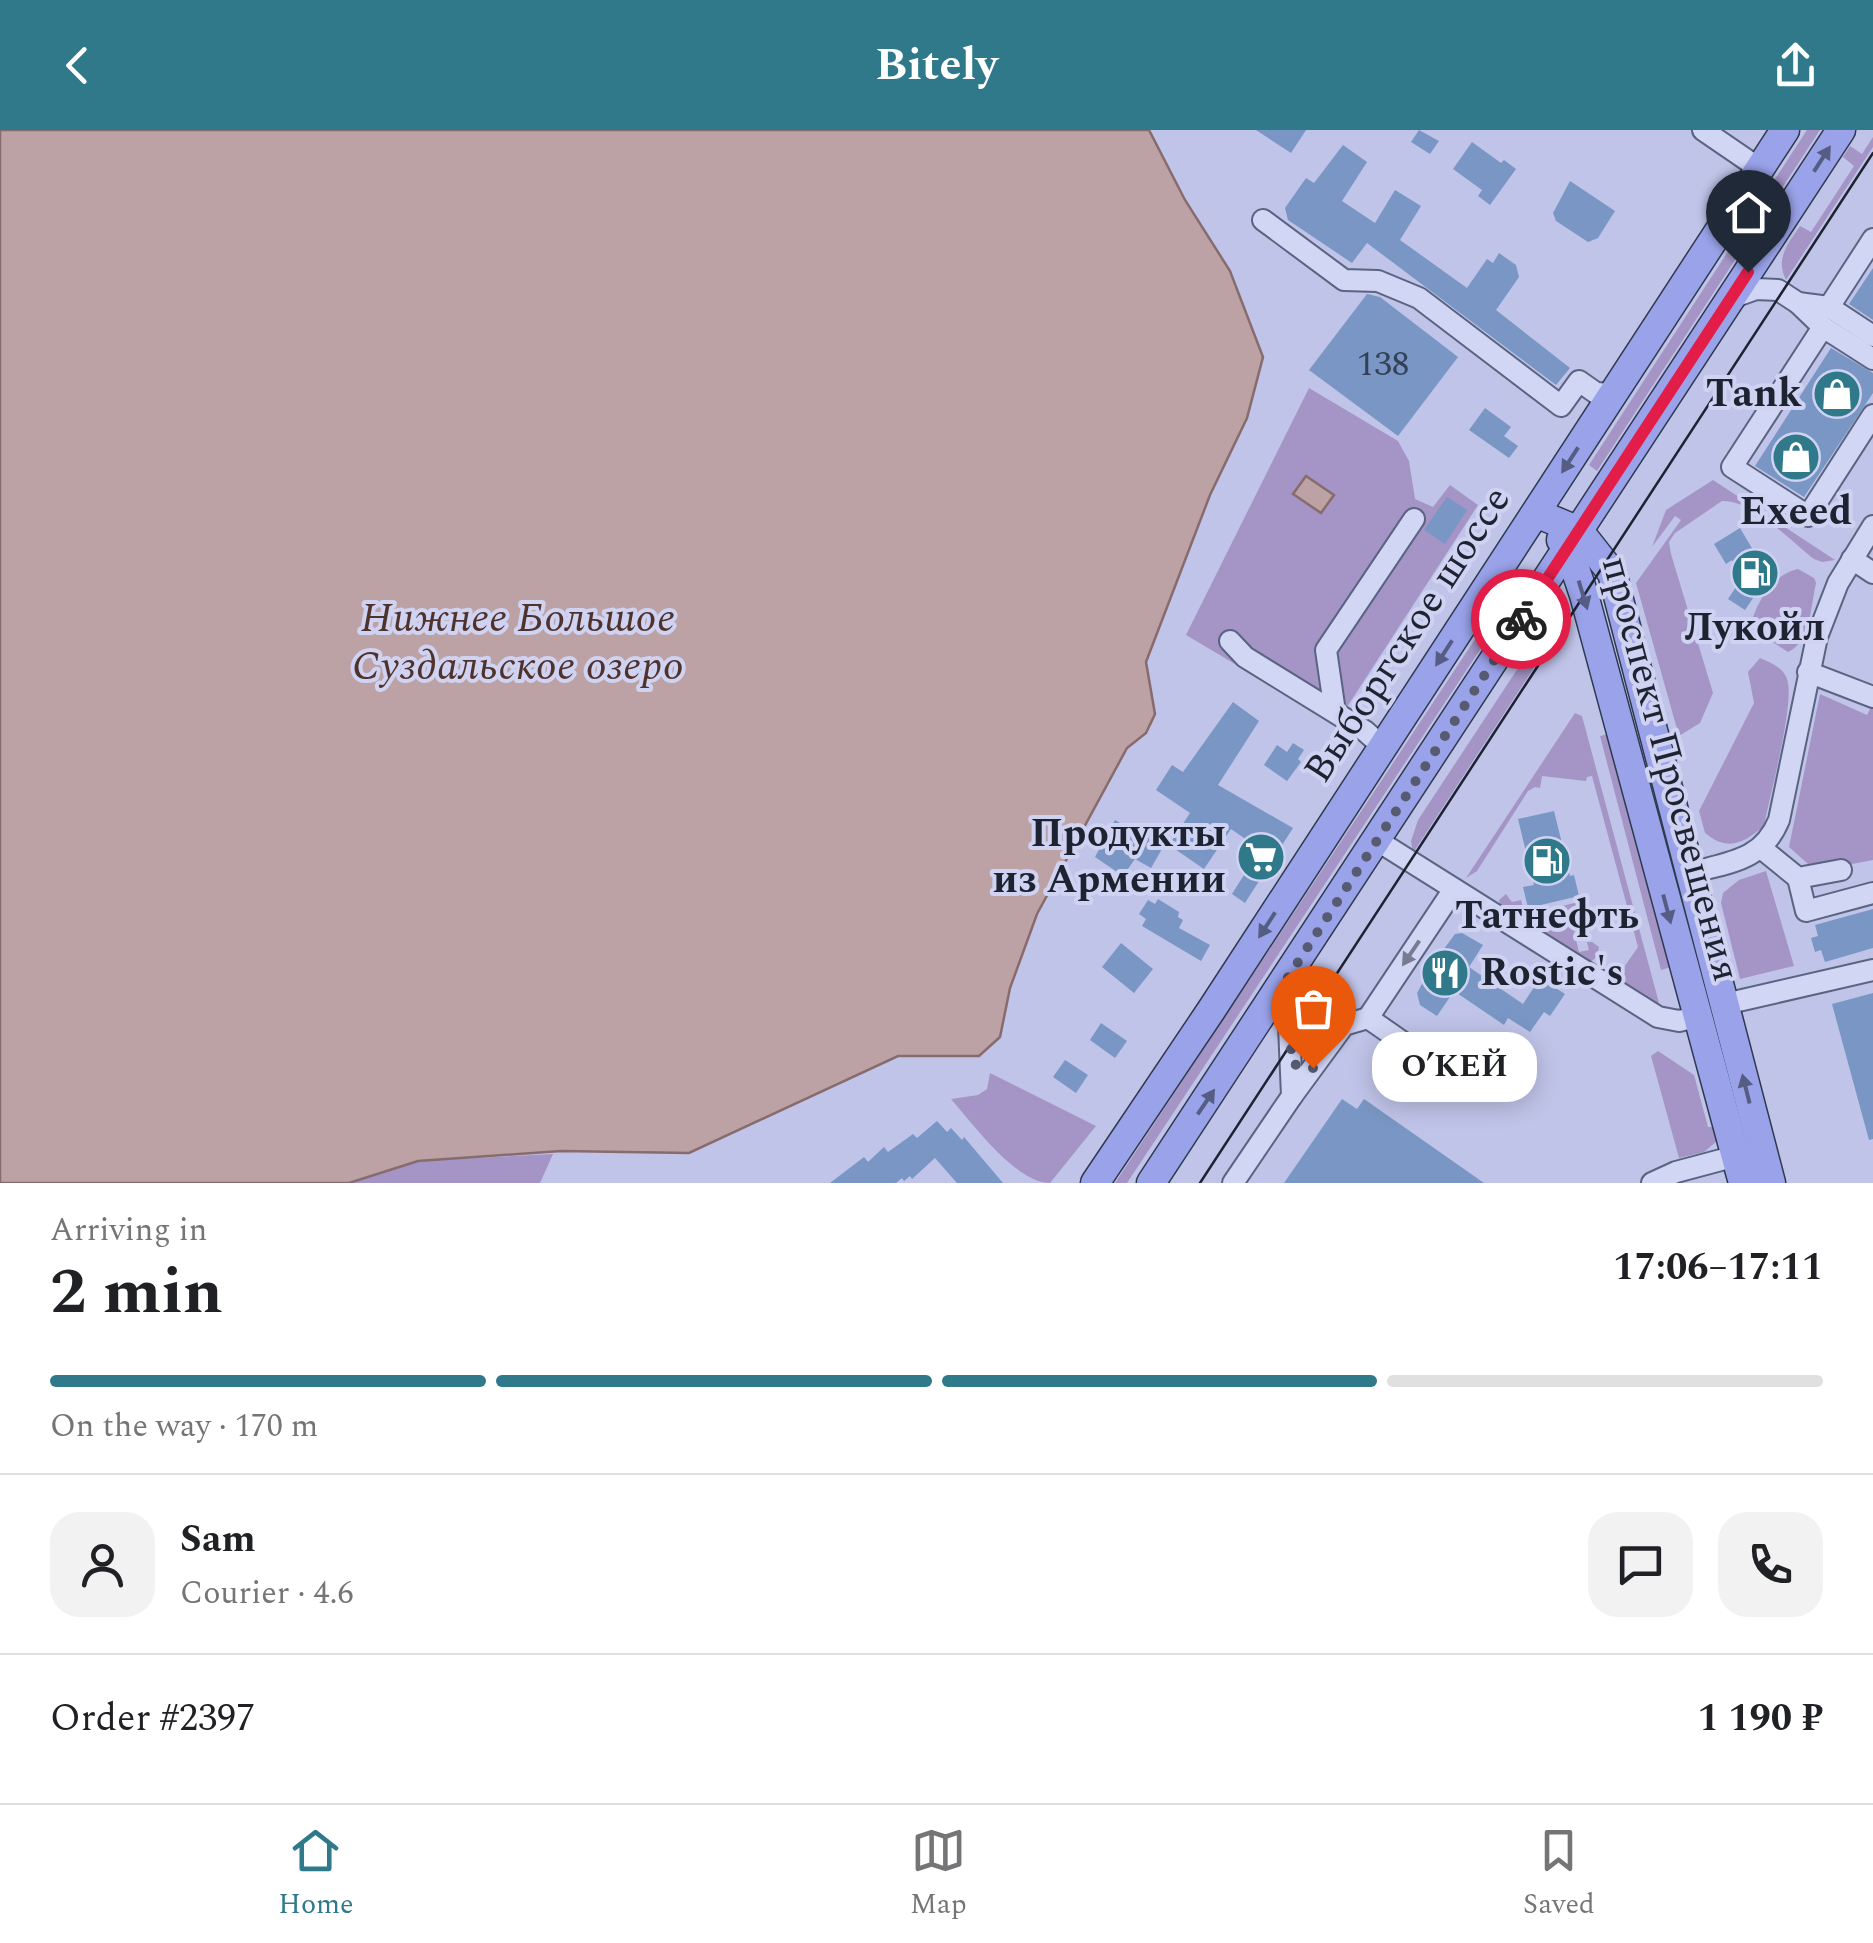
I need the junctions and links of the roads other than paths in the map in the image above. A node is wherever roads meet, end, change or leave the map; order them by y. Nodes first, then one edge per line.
1 (1703, 130) edge
2 (1786, 130) edge
3 (1841, 130) edge
4 (1760, 170) junction
5 (1263, 220) dead end
6 (1873, 239) edge
7 (1764, 247) junction
8 (1778, 290) junction
9 (1732, 298) junction
10 (1826, 317) junction
11 (1873, 336) edge
12 (1873, 359) edge
13 (1613, 394) junction
14 (1873, 415) edge
15 (1536, 513) junction
16 (1414, 518) dead end
17 (1873, 526) edge
18 (1574, 540) junction
19 (1852, 560) junction
20 (1873, 573) edge
21 (1230, 640) dead end
22 (1808, 672) junction
23 (1873, 697) edge
24 (1335, 712) junction
25 (1383, 748) junction
26 (1378, 841) junction
27 (1761, 848) junction
28 (1841, 870) dead end
29 (1690, 873) junction
30 (1798, 878) junction
31 (1454, 889) junction
32 (1873, 894) edge
33 (1873, 970) edge
34 (1287, 979) junction
35 (1724, 1004) junction
36 (1696, 1017) junction
37 (1368, 1018) junction
38 (1302, 1065) junction
39 (1437, 1066) dead end
40 (1740, 1169) edge
41 (1095, 1183) edge
42 (1151, 1183) edge
43 (1233, 1183) edge
44 (1652, 1183) edge
45 (1770, 1183) edge

1 - 4 street
2 - 4 main road, Выборгское шоссе
7 -> 3 main road
4 - 13 main road, Выборгское шоссе
5 - 13 street
6 - 10 street
7 - 8 street
7 - 9 main road
8 - 9 street
8 - 10 street
9 - 18 main road
10 - 11 street
10 - 12 street
10 - 14 street
13 -> 15 main road, Выборгское шоссе
15 - 18 main road, проспект Просвещения
15 -> 25 main road, Выборгское шоссе
16 - 24 street
17 - 19 street
18 - 26 main road
18 - 29 main road, проспект Просвещения
18 -> 36 main road, проспект Просвещения
19 - 20 street
19 - 22 street
21 - 24 street
22 - 23 street
22 - 27 street
24 - 25 street
25 -> 41 main road, Выборгское шоссе
26 - 31 street
26 - 34 main road
27 - 29 street
27 - 30 street
28 - 30 street
29 - 35 main road, проспект Просвещения
30 - 32 street
31 - 36 street
31 -> 37 street
33 - 35 street
34 - 38 street
42 -> 34 main road
45 -> 35 main road, проспект Просвещения
36 - 40 main road, проспект Просвещения
37 - 38 street
37 - 39 street
38 - 43 street
40 - 44 street

